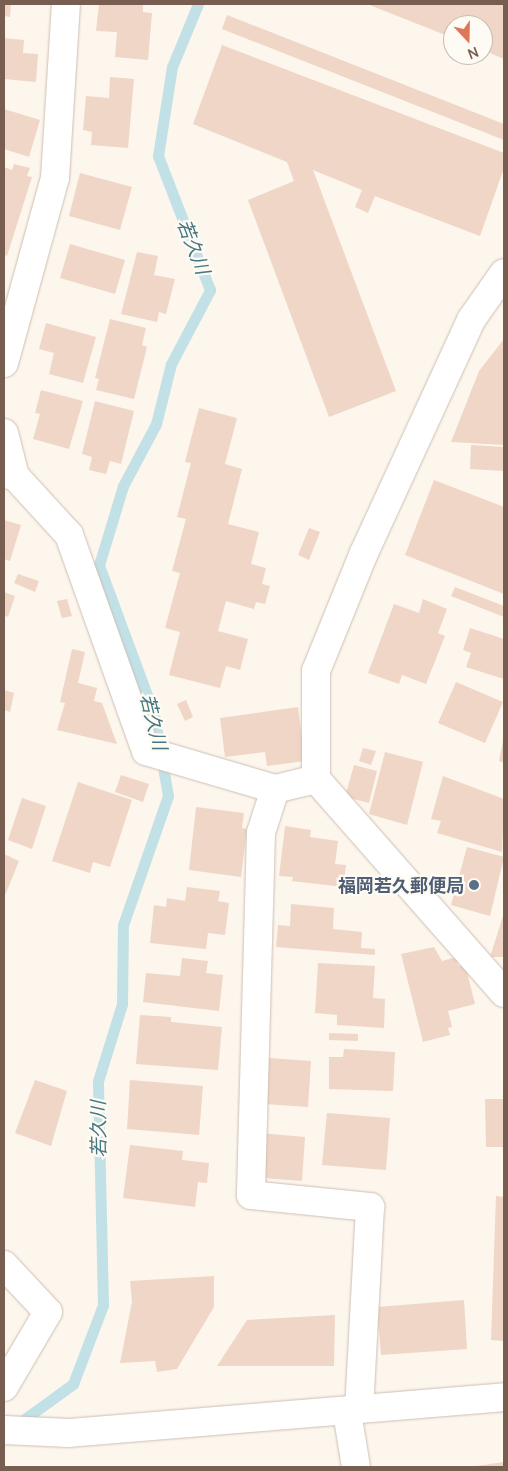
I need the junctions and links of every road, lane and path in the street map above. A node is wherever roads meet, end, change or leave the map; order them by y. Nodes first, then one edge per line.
1 (66, 4) edge
2 (504, 273) edge
3 (4, 363) edge
4 (4, 433) edge
5 (9, 475) edge
6 (316, 779) junction
7 (274, 789) junction
8 (504, 993) edge
9 (4, 1265) edge
10 (4, 1387) edge
11 (504, 1397) edge
12 (353, 1410) junction
13 (4, 1430) edge
14 (356, 1467) edge

1 - 3 street
2 - 6 street
4 - 5 street
5 - 7 street
6 - 7 street
6 - 8 street
7 - 12 street
9 - 10 street
11 - 12 street
12 - 13 street
12 - 14 street

